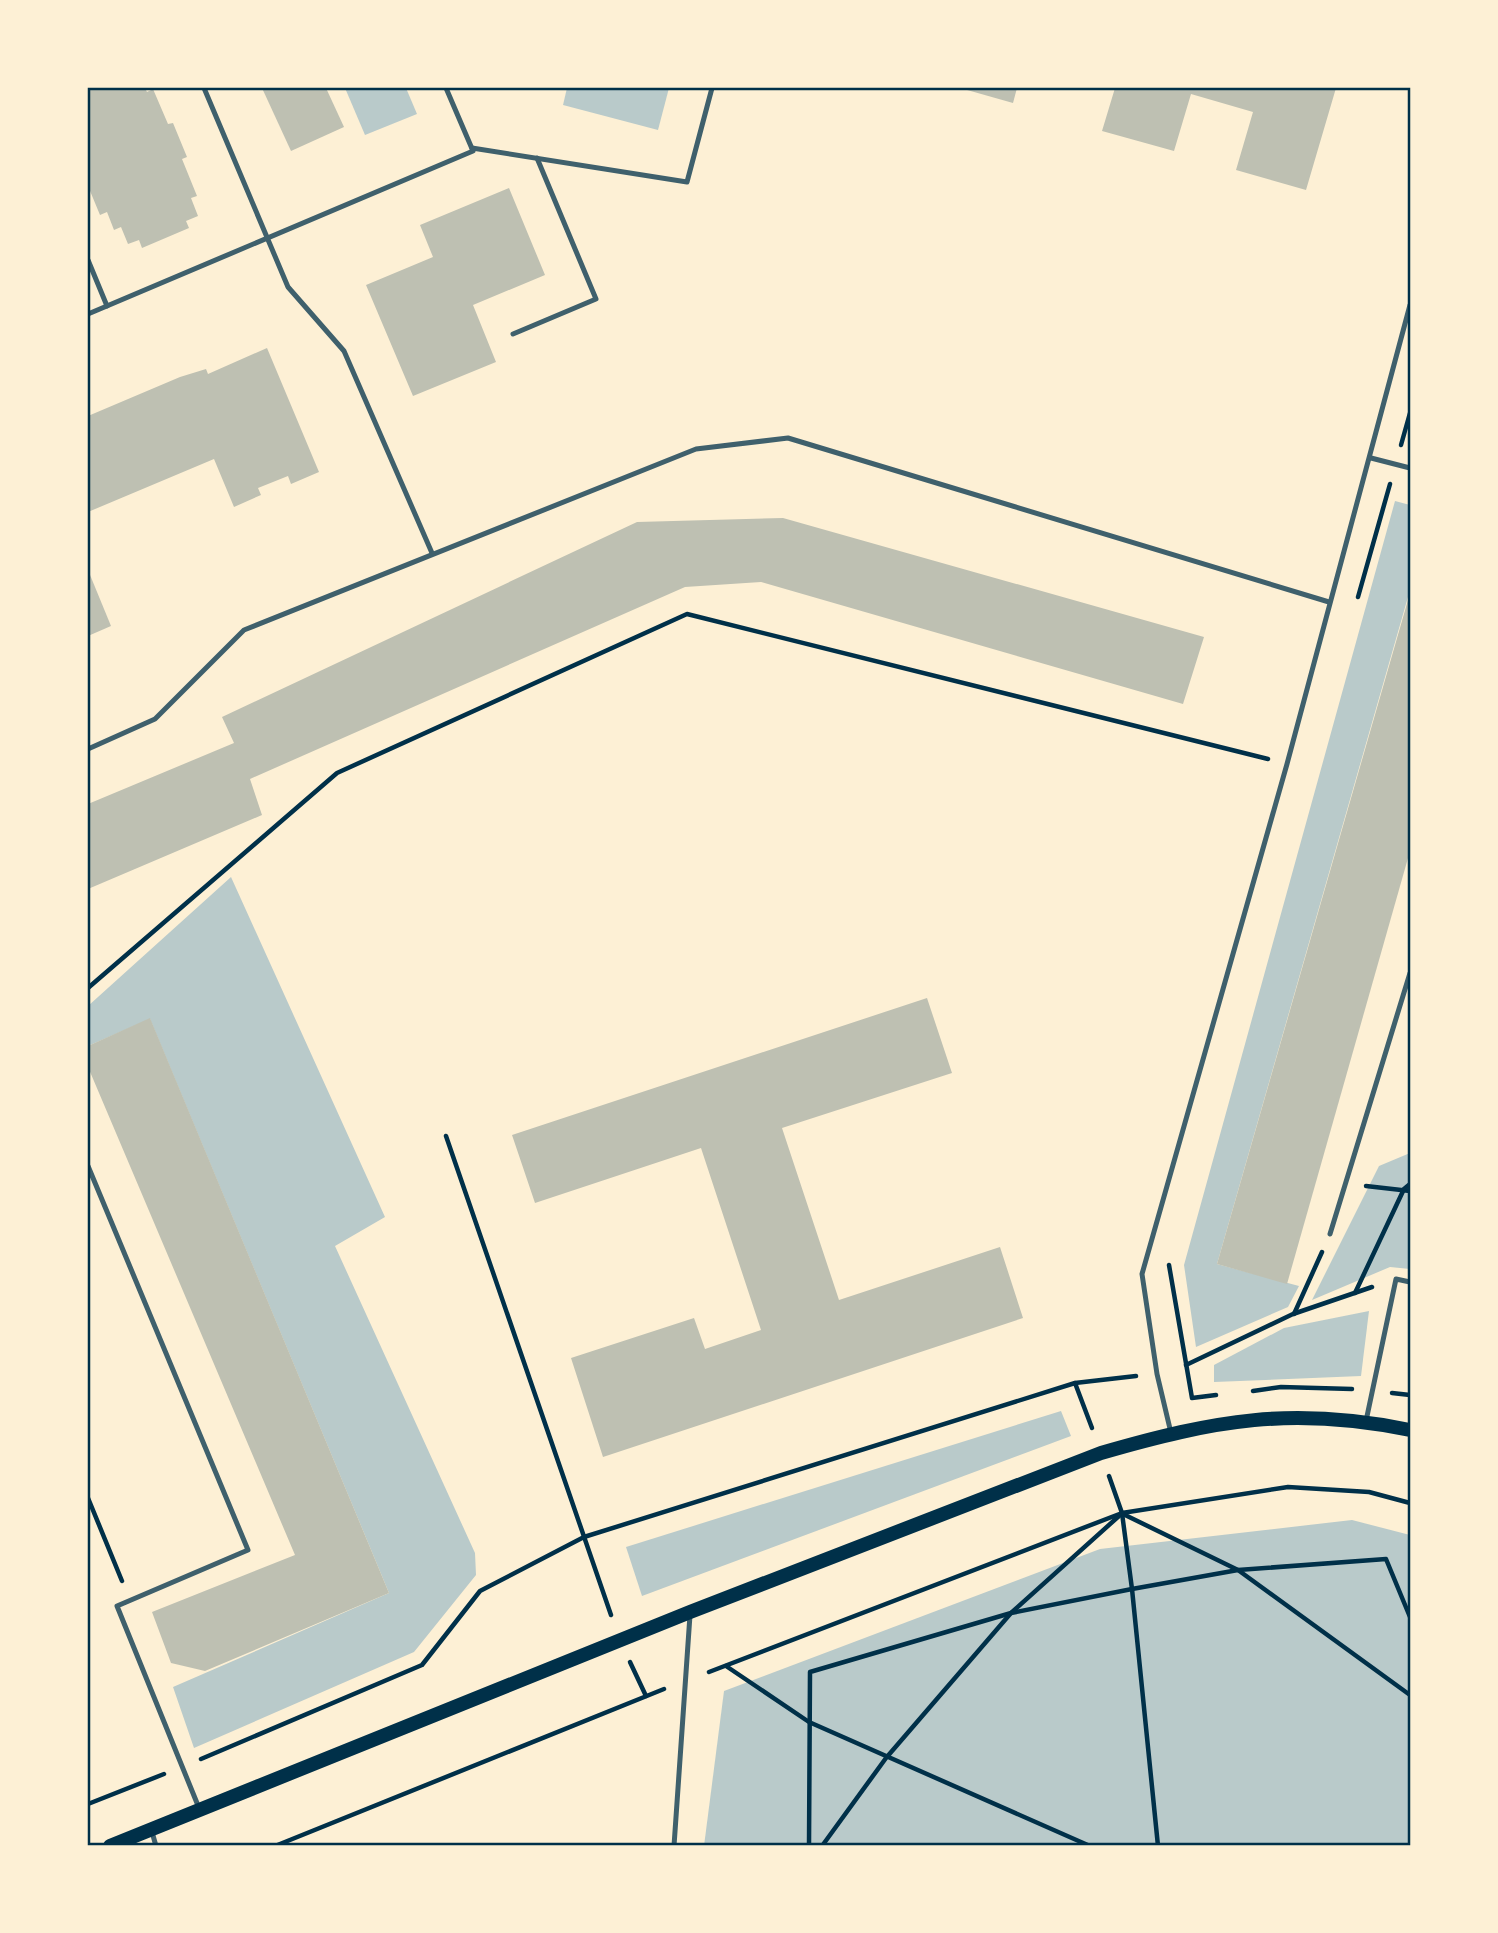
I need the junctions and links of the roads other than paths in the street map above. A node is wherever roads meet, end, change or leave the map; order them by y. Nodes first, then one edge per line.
1 (204, 88) edge
2 (446, 88) edge
3 (712, 88) edge
4 (472, 148) junction
5 (537, 158) junction
6 (267, 238) junction
7 (88, 260) edge
8 (107, 306) junction
9 (1410, 310) edge
10 (88, 314) edge
11 (513, 334) dead end
12 (1371, 457) junction
13 (1410, 468) edge
14 (432, 553) junction
15 (1329, 602) junction
16 (88, 749) edge
17 (1410, 973) edge
18 (88, 1166) edge
19 (1331, 1234) road end
20 (1410, 1282) edge
21 (1366, 1421) junction
22 (1410, 1430) edge
23 (1171, 1433) junction
24 (691, 1612) junction
25 (199, 1808) junction
26 (151, 1829) junction
27 (110, 1846) edge
28 (156, 1846) edge
29 (674, 1846) edge

1 - 6 lane
2 - 4 lane
3 - 5 lane
4 - 5 lane
4 - 6 lane
5 - 11 lane
6 - 8 lane
6 - 14 lane
7 - 8 lane
8 - 10 lane
9 - 12 lane
12 - 13 lane
12 - 15 lane
14 - 15 lane
14 - 16 lane
15 - 23 lane
17 - 19 lane
18 - 25 lane
20 - 21 lane
21 - 22 main road
21 - 23 main road
23 - 24 main road
24 - 25 main road
24 - 29 lane
25 - 26 main road
26 - 27 main road
26 - 28 lane

